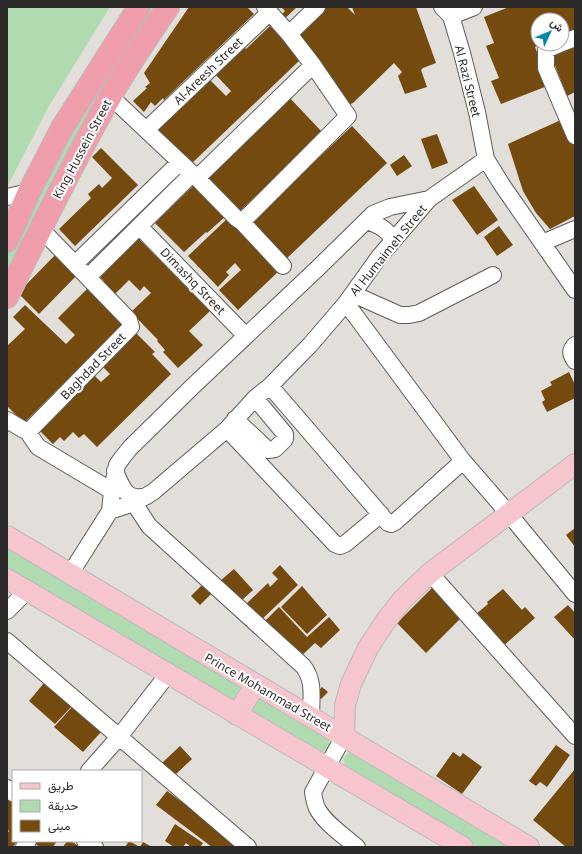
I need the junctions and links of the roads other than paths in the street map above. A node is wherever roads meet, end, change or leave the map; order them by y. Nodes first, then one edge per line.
1 (139, 7) edge
2 (168, 7) edge
3 (317, 7) edge
4 (474, 7) edge
5 (268, 10) edge
6 (446, 12) edge
7 (289, 34) junction
8 (546, 52) edge
9 (313, 65) junction
10 (110, 96) junction
11 (146, 130) junction
12 (575, 136) edge
13 (47, 155) junction
14 (486, 159) junction
15 (180, 162) junction
16 (71, 168) junction
17 (195, 176) junction
18 (29, 192) junction
19 (7, 197) edge
20 (429, 199) junction
21 (366, 221) junction
22 (242, 222) junction
23 (140, 226) junction
24 (575, 228) edge
25 (41, 229) junction
26 (7, 241) edge
27 (393, 241) junction
28 (542, 243) junction
29 (75, 264) junction
30 (283, 266) dead end
31 (493, 275) dead end
32 (88, 277) junction
33 (575, 290) edge
34 (7, 297) edge
35 (349, 298) junction
36 (246, 336) junction
37 (575, 345) edge
38 (575, 361) edge
39 (270, 386) junction
40 (255, 398) junction
41 (7, 420) edge
42 (231, 424) junction
43 (27, 431) junction
44 (463, 461) junction
45 (575, 464) edge
46 (115, 471) junction
47 (112, 491) junction
48 (141, 499) junction
49 (110, 511) junction
50 (381, 514) junction
51 (509, 514) junction
52 (7, 536) edge
53 (430, 573) junction
54 (70, 574) junction
55 (7, 579) edge
56 (27, 591) junction
57 (575, 594) edge
58 (7, 611) edge
59 (7, 641) edge
60 (168, 674) junction
61 (255, 684) junction
62 (237, 715) junction
63 (311, 717) junction
64 (344, 736) junction
65 (575, 736) edge
66 (119, 737) junction
67 (326, 767) junction
68 (90, 770) edge
69 (248, 847) edge
70 (357, 847) edge
71 (463, 847) edge
72 (529, 847) edge

1 - 13 highway, King Hussein Street
2 - 10 highway, King Hussein Street
3 - 7 street
4 - 6 street
5 - 7 street
5 - 11 street, Al-Areesh Street
6 - 14 street, Al Razi Street
7 - 9 street
8 - 12 street
9 - 17 street
9 - 22 street
10 - 11 street
10 - 16 highway, King Hussein Street
11 - 15 street
13 - 16 highway
13 - 18 highway, King Hussein Street
14 - 20 street
14 - 28 street, Al Razi Street
15 - 17 street
15 - 29 street
16 - 25 highway, King Hussein Street
17 - 22 street
17 - 23 street
18 - 19 street
18 - 26 highway, King Hussein Street
20 - 21 street, Al Humaimeh Street
20 - 27 street, Al Humaimeh Street
21 - 27 street
21 - 36 street, Al Humaimeh Street
22 - 30 street
23 - 32 street
23 - 36 street, Dimashq Street
24 - 28 street
25 - 29 street, Baghdad Street
25 - 34 highway, King Hussein Street
27 - 35 street, Al Humaimeh Street
28 - 33 street, Al Razi Street
29 - 32 street, Baghdad Street
31 - 35 street
32 - 43 street, Baghdad Street
35 - 39 street, Al Humaimeh Street
35 - 44 street
36 - 46 street, Al Humaimeh Street
37 - 38 street
39 - 40 street, Al Humaimeh Street
39 - 50 street
40 - 42 street, Al Humaimeh Street
40 - 42 street
41 - 43 street
42 - 48 street, Al Humaimeh Street
42 - 50 street
43 - 47 street
44 - 50 street
44 - 51 street
45 - 51 main road
46 - 47 street, Al Humaimeh Street
46 - 48 street
47 - 49 street, Al Humaimeh Street
48 - 49 street, Al Humaimeh Street
48 - 63 street
49 - 54 street
51 - 53 main road
51 - 57 street
52 - 54 main road, Prince Mohammad Street
53 - 64 main road
53 - 65 street
54 - 61 main road, Prince Mohammad Street
55 - 56 main road
56 - 58 street
56 - 60 main road
59 - 66 street
60 - 62 main road
60 - 66 street
61 - 62 main road
61 - 63 main road, Prince Mohammad Street
62 - 67 main road
63 - 64 main road, Prince Mohammad Street
64 - 67 street
64 - 72 main road, Prince Mohammad Street
66 - 68 street
66 - 69 street
67 - 70 street
67 - 71 main road

